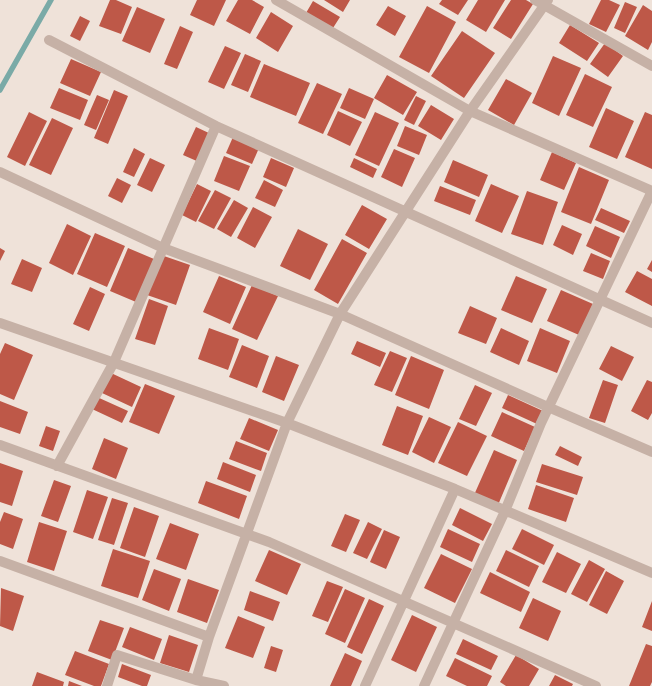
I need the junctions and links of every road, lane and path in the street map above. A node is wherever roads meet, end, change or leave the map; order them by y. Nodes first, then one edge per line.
1 (276, 0) edge
2 (535, 0) edge
3 (546, 3) edge
4 (49, 40) dead end
5 (652, 66) edge
6 (470, 111) junction
7 (216, 126) junction
8 (0, 172) edge
9 (652, 191) edge
10 (405, 212) junction
11 (163, 248) junction
12 (600, 299) junction
13 (340, 314) junction
14 (0, 323) edge
15 (652, 323) edge
16 (114, 362) junction
17 (548, 407) junction
18 (286, 423) junction
19 (0, 445) edge
20 (652, 452) edge
21 (57, 466) junction
22 (455, 489) junction
23 (505, 511) junction
24 (246, 534) junction
25 (0, 561) edge
26 (652, 573) edge
27 (404, 601) junction
28 (452, 622) junction
29 (209, 637) junction
30 (196, 680) junction
31 (107, 686) edge
32 (224, 686) edge
33 (365, 686) edge
34 (424, 686) edge
35 (596, 686) edge

1 - 6 street
2 - 3 street
3 - 5 street
3 - 6 street
4 - 7 street
6 - 9 street
6 - 10 street
7 - 10 street
7 - 11 street
8 - 11 street
9 - 12 street
10 - 12 street
10 - 13 street
11 - 13 street
11 - 16 street
12 - 15 street
12 - 17 street
13 - 17 street
13 - 18 street
14 - 16 street
16 - 18 street
16 - 21 street
17 - 20 street
17 - 23 street
18 - 22 street
18 - 24 street
19 - 21 street
21 - 24 street
22 - 23 street
22 - 27 street
23 - 26 street
23 - 28 street
24 - 27 street
24 - 29 street
25 - 29 street
27 - 28 street
27 - 33 street
28 - 34 street
28 - 35 street
29 - 30 street
30 - 31 street
30 - 32 street

